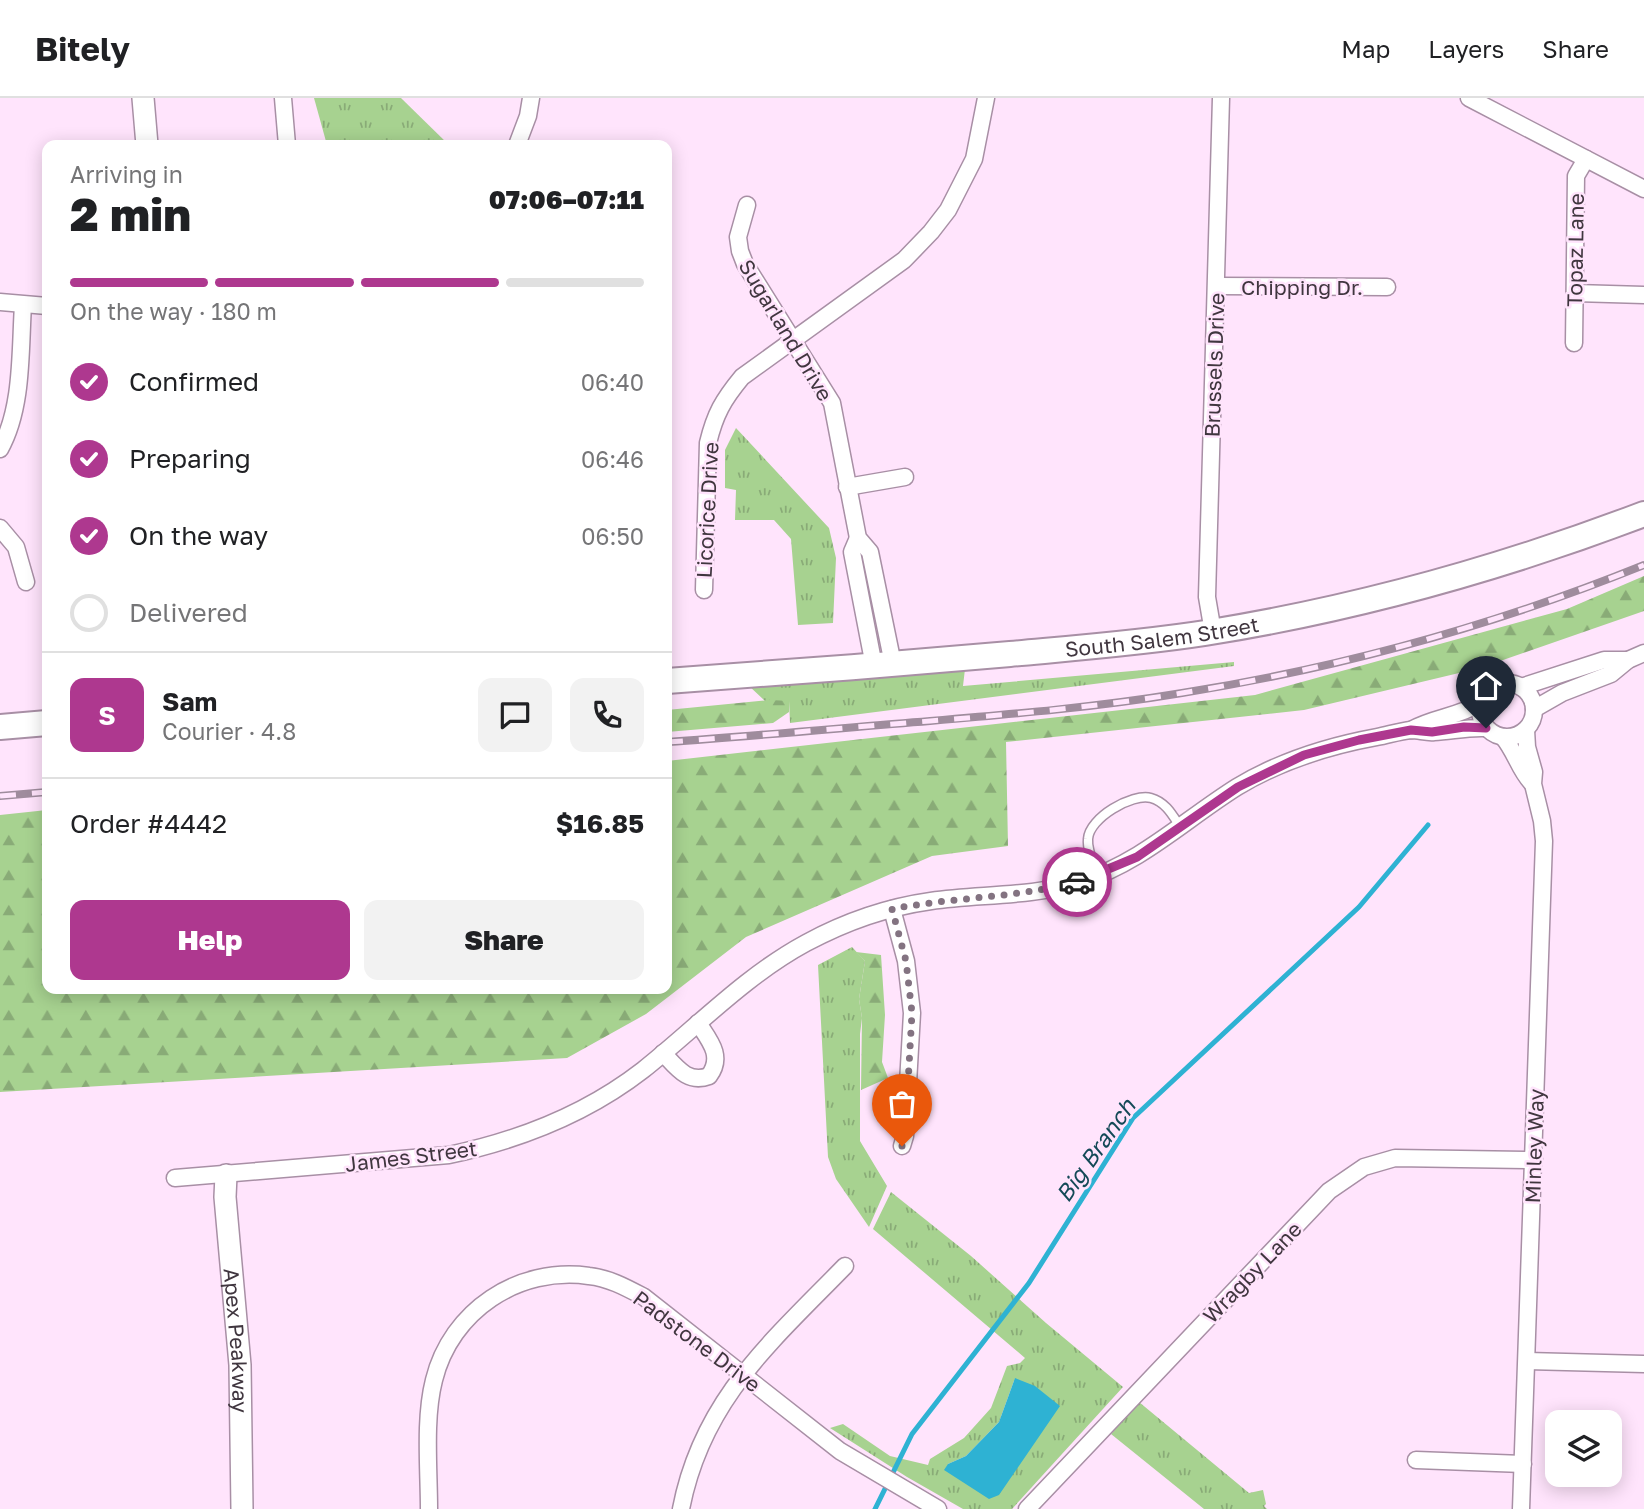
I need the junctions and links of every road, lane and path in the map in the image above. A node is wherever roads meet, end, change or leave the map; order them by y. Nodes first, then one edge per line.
1 (142, 98) edge
2 (283, 98) edge
3 (531, 98) edge
4 (986, 98) edge
5 (1221, 98) edge
6 (1469, 98) edge
7 (146, 140) edge
8 (287, 140) edge
9 (519, 140) edge
10 (1586, 159) junction
11 (1644, 189) edge
12 (747, 205) dead end
13 (1217, 286) junction
14 (1387, 287) dead end
15 (1575, 293) junction
16 (1644, 295) edge
17 (0, 302) edge
18 (23, 305) junction
19 (42, 306) edge
20 (794, 340) junction
21 (1574, 343) dead end
22 (0, 449) edge
23 (905, 477) dead end
24 (847, 487) junction
25 (1644, 514) edge
26 (0, 528) edge
27 (26, 582) dead end
28 (704, 590) dead end
29 (1213, 632) junction
30 (1644, 653) edge
31 (1628, 660) junction
32 (884, 665) junction
33 (672, 681) edge
34 (1521, 687) junction
35 (1480, 703) junction
36 (1534, 709) junction
37 (42, 723) edge
38 (0, 727) edge
39 (1486, 728) junction
40 (1411, 730) junction
41 (1526, 730) junction
42 (1503, 737) junction
43 (1533, 783) junction
44 (1181, 828) junction
45 (1098, 876) junction
46 (892, 909) junction
47 (698, 1023) junction
48 (663, 1053) junction
49 (902, 1146) dead end
50 (1534, 1160) junction
51 (226, 1175) junction
52 (175, 1178) dead end
53 (845, 1266) dead end
54 (1527, 1362) junction
55 (1644, 1364) edge
56 (742, 1375) junction
57 (1416, 1461) dead end
58 (1523, 1464) junction
59 (242, 1509) edge
60 (429, 1509) edge
61 (681, 1509) edge
62 (938, 1509) edge
63 (1027, 1509) edge
64 (1521, 1509) edge

1 - 7 main road
2 - 8 street
3 - 9 street
4 - 20 street, Licorice Drive
5 - 13 street, Brussels Drive
6 - 10 street
10 - 11 street
10 - 15 street, Topaz Lane
12 - 20 street, Sugarland Drive
13 - 14 street, Chipping Dr.
13 - 29 street, Brussels Drive
15 - 16 street
15 - 21 street, Topaz Lane
17 - 18 street
18 - 19 street
18 - 22 street
20 - 24 street, Sugarland Drive
20 - 28 street, Licorice Drive
23 - 24 street
24 - 32 street, Sugarland Drive
25 - 29 main road, South Salem Street
26 - 27 street
29 - 32 main road, South Salem Street
30 - 31 street
31 - 34 street
31 - 36 street
32 - 33 main road, South Salem Street
34 - 35 street
34 - 36 street
35 - 39 street
35 - 40 street, James Street
36 - 41 street
37 - 38 main road
39 - 40 street, James Street
39 - 42 street
40 - 44 street, James Street
41 - 42 street
41 - 43 street, Minley Way
42 - 43 street, Minley Way
43 - 50 street, Minley Way
44 - 45 street, James Street
44 - 45 lane
45 - 46 street, James Street
46 - 47 street, James Street
46 - 49 street
47 - 48 street, James Street
47 - 48 street
48 - 51 street, James Street
50 - 54 street, Minley Way
50 - 63 street, Wragby Lane
51 - 52 street, James Street
51 - 59 main road, Apex Peakway
53 - 56 street
54 - 55 street
54 - 58 street, Minley Way
56 - 60 street, Padstone Drive
56 - 61 street
56 - 62 street, Padstone Drive
57 - 58 street
58 - 64 street, Minley Way

